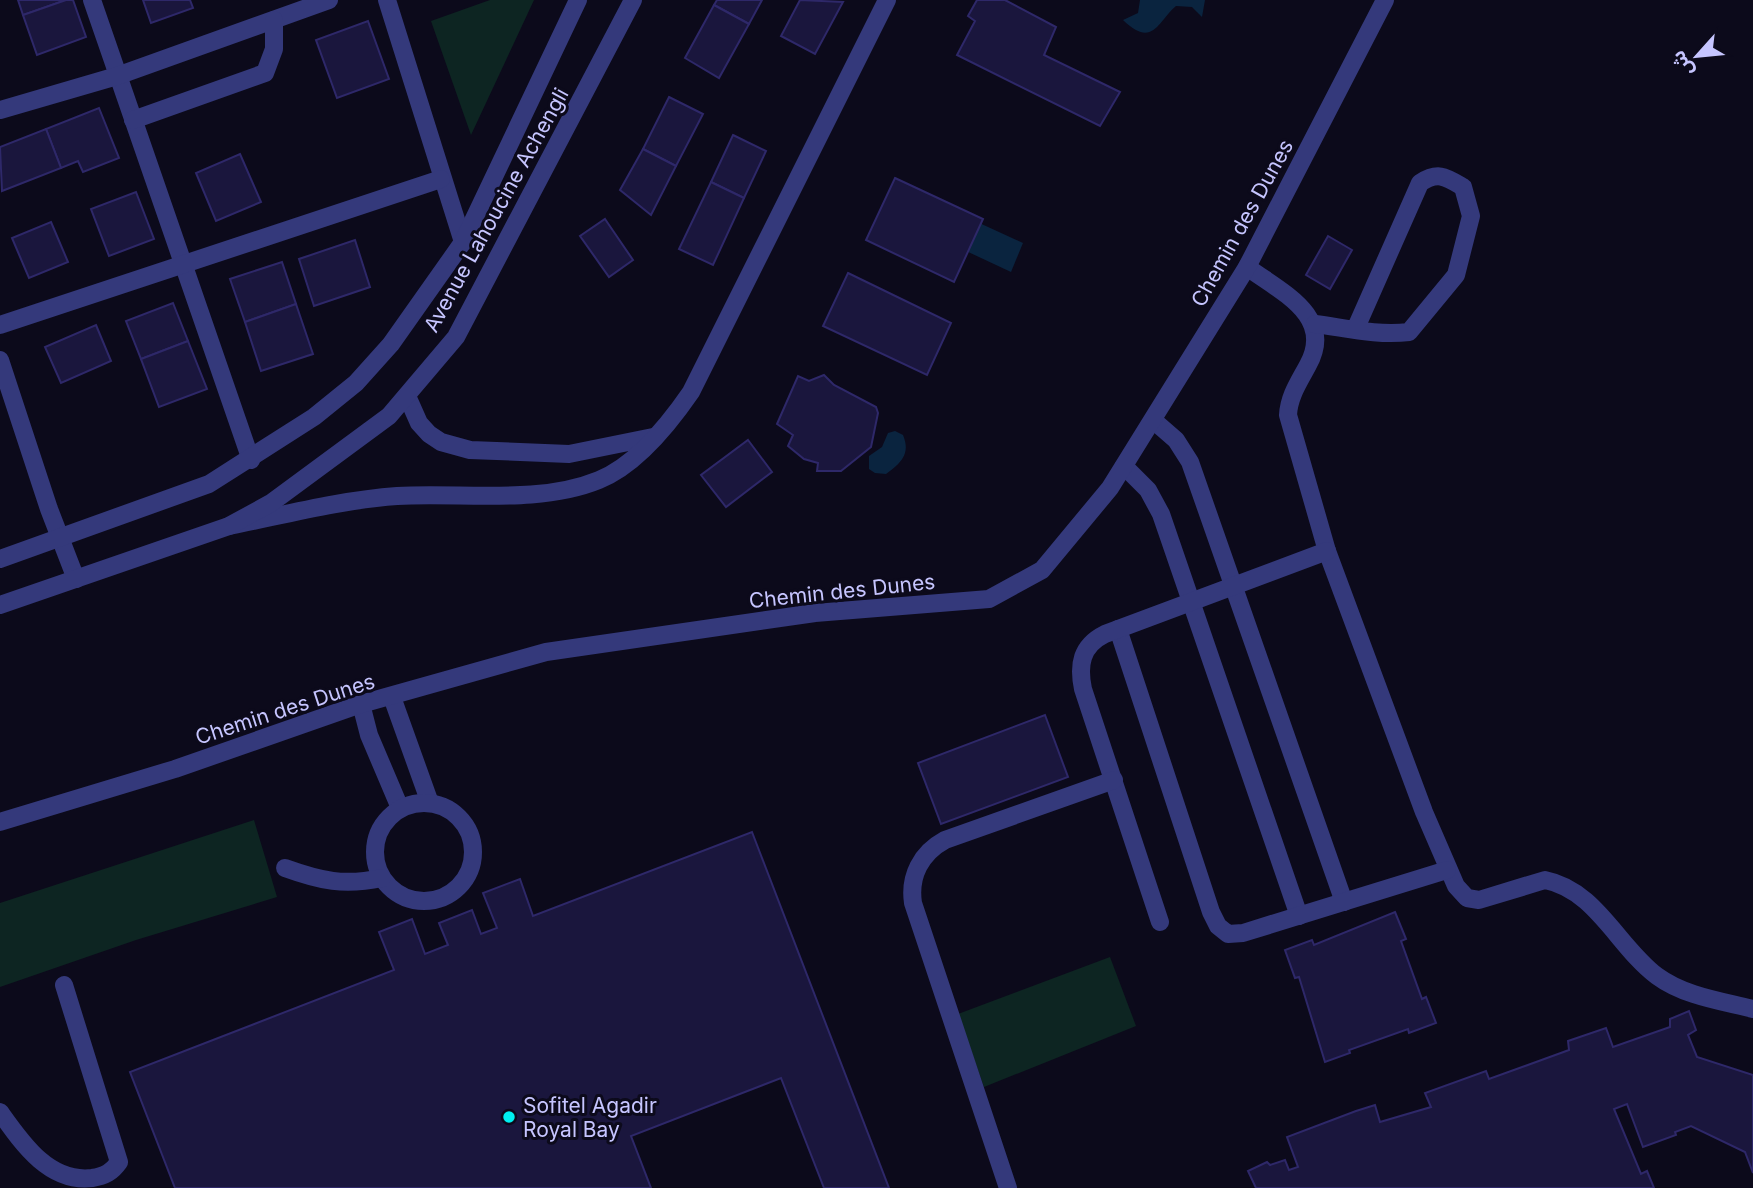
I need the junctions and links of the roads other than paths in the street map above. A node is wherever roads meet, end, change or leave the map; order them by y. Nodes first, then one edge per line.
1 (92, 0) edge
2 (329, 0) edge
3 (387, 0) edge
4 (578, 0) edge
5 (634, 0) edge
6 (887, 0) edge
7 (1385, 0) edge
8 (274, 20) junction
9 (117, 76) junction
10 (0, 110) edge
11 (133, 120) junction
12 (441, 179) junction
13 (463, 242) junction
14 (183, 263) junction
15 (1247, 267) junction
16 (1315, 324) junction
17 (0, 325) edge
18 (1355, 330) junction
19 (0, 360) edge
20 (407, 396) junction
21 (1153, 420) junction
22 (653, 437) junction
23 (251, 460) junction
24 (1124, 466) junction
25 (229, 526) junction
26 (62, 539) junction
27 (1327, 551) junction
28 (0, 559) edge
29 (76, 579) junction
30 (1232, 587) junction
31 (1191, 602) junction
32 (0, 605) edge
33 (1118, 629) junction
34 (392, 697) junction
35 (361, 704) junction
36 (1114, 780) junction
37 (430, 803) junction
38 (400, 808) junction
39 (0, 822) edge
40 (285, 868) dead end
41 (1447, 870) junction
42 (382, 878) junction
43 (1344, 902) junction
44 (1298, 916) junction
45 (1160, 922) dead end
46 (64, 985) dead end
47 (1753, 1009) edge
48 (0, 1112) edge
49 (1009, 1188) edge

1 - 9 street
2 - 8 street
3 - 12 street
4 - 13 street, Avenue Lahoucine Achengli
5 - 20 street, Avenue Lahoucine Achengli
6 - 22 street
7 - 15 street, Chemin des Dunes
8 - 9 street
8 - 11 street
9 - 10 street
9 - 11 street
11 - 14 street
12 - 13 street
12 - 14 street
13 - 23 street, Avenue Lahoucine Achengli
14 - 17 street
14 - 23 street
15 - 16 street
15 - 21 street, Chemin des Dunes
16 - 18 street
16 - 27 street
18 - 18 street
19 - 26 street
20 - 22 street
20 - 25 street, Avenue Lahoucine Achengli
21 - 24 street, Chemin des Dunes
21 - 30 street
22 - 25 street
23 - 26 street, Avenue Lahoucine Achengli
24 - 31 street
24 - 34 street, Chemin des Dunes
25 - 29 street, Avenue Lahoucine Achengli
26 - 28 street, Avenue Lahoucine Achengli
26 - 29 street
27 - 30 street
27 - 41 street
29 - 32 street, Avenue Lahoucine Achengli
30 - 31 street
30 - 43 street
31 - 33 street
31 - 44 street
33 - 36 street
33 - 44 street
34 - 35 street, Chemin des Dunes
34 - 37 street
35 - 38 street
35 - 39 street, Chemin des Dunes
36 - 45 street
36 - 49 street
37 - 38 street
37 - 42 street
38 - 42 street
40 - 42 street
41 - 43 street
41 - 47 street
43 - 44 street
46 - 48 street

